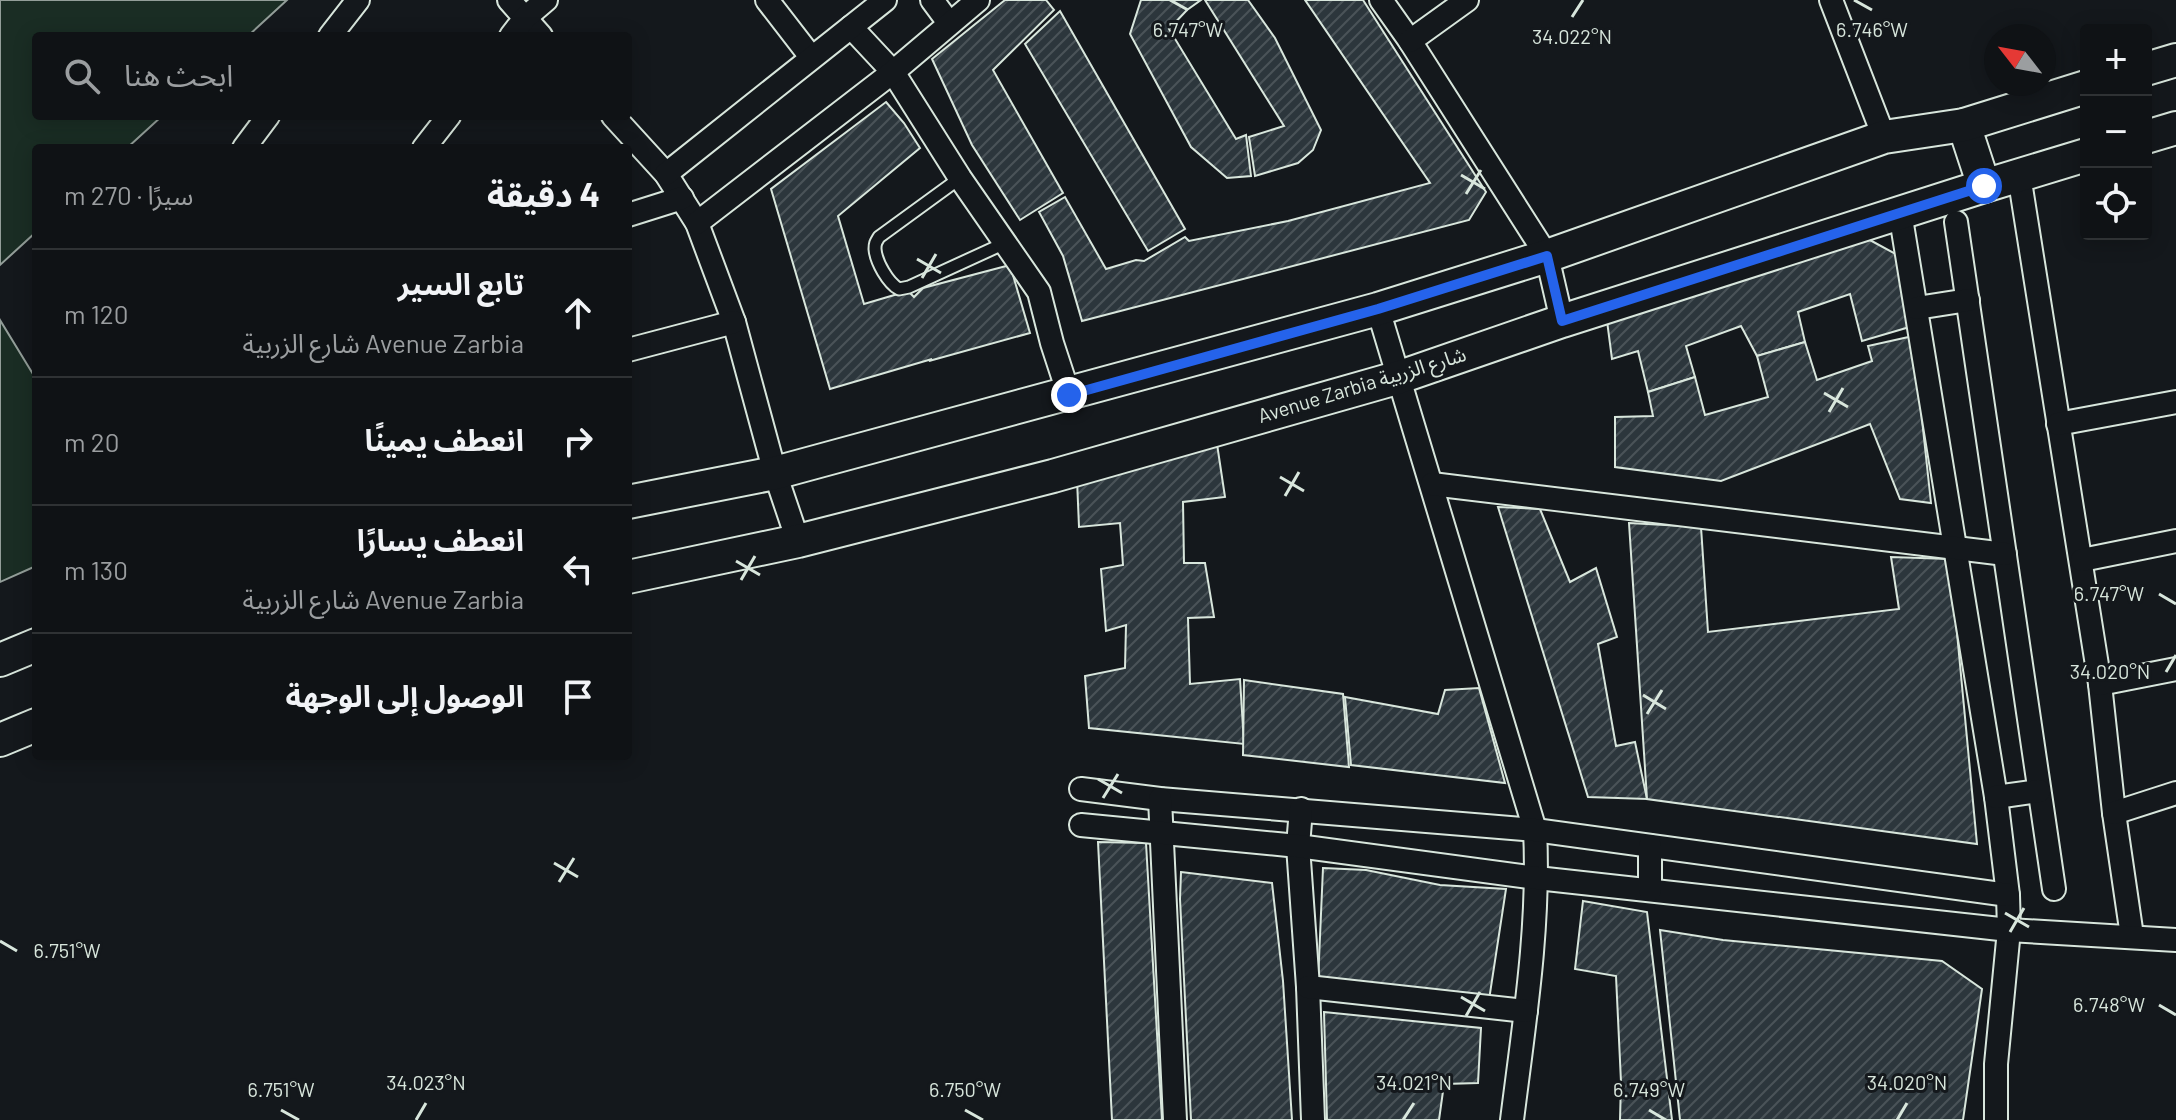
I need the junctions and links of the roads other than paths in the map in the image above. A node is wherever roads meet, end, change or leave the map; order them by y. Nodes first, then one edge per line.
1 (358, 0) edge
2 (509, 0) edge
3 (546, 0) edge
4 (767, 0) edge
5 (885, 0) edge
6 (932, 0) edge
7 (978, 0) edge
8 (1381, 0) edge
9 (1467, 0) edge
10 (1831, 0) edge
11 (949, 23) junction
12 (518, 27) edge
13 (851, 27) junction
14 (333, 32) edge
15 (1410, 41) junction
16 (811, 57) junction
17 (2176, 60) edge
18 (2152, 67) edge
19 (893, 72) junction
20 (2080, 89) edge
21 (265, 120) edge
22 (446, 120) edge
23 (617, 120) edge
24 (1964, 125) junction
25 (2176, 128) edge
26 (2152, 135) edge
27 (1884, 137) junction
28 (247, 144) edge
29 (427, 144) edge
30 (2080, 157) edge
31 (666, 174) junction
32 (2019, 175) junction
33 (960, 178) junction
34 (1984, 186) junction
35 (682, 198) junction
36 (1900, 212) junction
37 (632, 214) edge
38 (1956, 222) dead end
39 (697, 223) junction
40 (1005, 243) junction
41 (1547, 256) junction
42 (1968, 300) junction
43 (1917, 308) junction
44 (1378, 309) junction
45 (1562, 321) junction
46 (734, 322) junction
47 (632, 349) edge
48 (1400, 377) junction
49 (1069, 395) junction
50 (2176, 402) edge
51 (2058, 424) junction
52 (775, 473) junction
53 (1432, 484) junction
54 (632, 501) edge
55 (798, 541) junction
56 (2176, 541) edge
57 (1957, 549) junction
58 (2005, 554) junction
59 (2082, 560) junction
60 (632, 576) edge
61 (32, 647) edge
62 (0, 660) edge
63 (2176, 669) edge
64 (2100, 684) junction
65 (32, 727) edge
66 (0, 740) edge
67 (1081, 789) dead end
68 (2039, 791) junction
69 (2176, 793) edge
70 (1996, 797) junction
71 (1160, 799) junction
72 (1301, 809) junction
73 (2114, 813) junction
74 (1081, 825) dead end
75 (1535, 830) junction
76 (1160, 834) junction
77 (1298, 846) junction
78 (1650, 846) junction
79 (1537, 878) junction
80 (2054, 889) dead end
81 (1650, 890) junction
82 (2008, 895) junction
83 (2176, 922) edge
84 (2009, 930) junction
85 (2132, 936) junction
86 (2176, 940) edge
87 (1308, 987) junction
88 (1526, 1011) junction
89 (1175, 1120) edge
90 (1313, 1120) edge
91 (1512, 1120) edge
92 (1996, 1120) edge

1 - 14 street
2 - 12 street
3 - 12 street
4 - 16 street
5 - 13 street
6 - 11 street
7 - 11 street
8 - 15 street
9 - 15 street
10 - 27 street
11 - 19 street
13 - 16 street
13 - 19 street
15 - 41 street
16 - 31 street
17 - 18 main road
19 - 33 street
19 - 39 street
20 - 24 main road
21 - 28 street
22 - 29 street
23 - 31 street
24 - 27 main road
24 - 34 main road
25 - 26 main road
27 - 41 main road
30 - 32 main road, Avenue Zarbia شارع الزربية
31 - 35 street
32 - 34 main road, Avenue Zarbia شارع الزربية
32 - 51 street
33 - 40 street
33 - 40 lane
34 - 36 main road, Avenue Zarbia شارع الزربية
35 - 37 street
35 - 39 street
36 - 43 street
36 - 45 main road, Avenue Zarbia شارع الزربية
38 - 42 street
39 - 46 street
40 - 49 street
41 - 44 main road
41 - 45 street
42 - 43 street
42 - 58 street
43 - 57 street
44 - 48 street
44 - 49 main road
45 - 48 main road, Avenue Zarbia شارع الزربية
46 - 47 street
46 - 52 street
48 - 53 street
48 - 55 main road, Avenue Zarbia شارع الزربية
49 - 52 main road
50 - 51 street
51 - 59 street
52 - 54 main road
52 - 55 street
53 - 57 street
53 - 75 street
55 - 60 main road, Avenue Zarbia شارع الزربية
56 - 59 street
57 - 58 street
57 - 70 street
58 - 68 street
59 - 64 street
61 - 62 main road
63 - 64 street
64 - 73 street
65 - 66 main road
67 - 71 street
68 - 70 street
68 - 80 street
69 - 73 street
70 - 82 street
71 - 72 street
71 - 76 street
72 - 75 street
72 - 77 street
73 - 85 street
74 - 76 street
75 - 78 street
75 - 79 street
76 - 77 street
76 - 89 street
77 - 79 street
77 - 87 street
78 - 81 street
78 - 82 street
79 - 81 street
79 - 88 street
81 - 84 street
82 - 84 street
83 - 85 street
84 - 85 street
84 - 92 street
85 - 86 street
87 - 88 street
87 - 90 street
88 - 91 street

